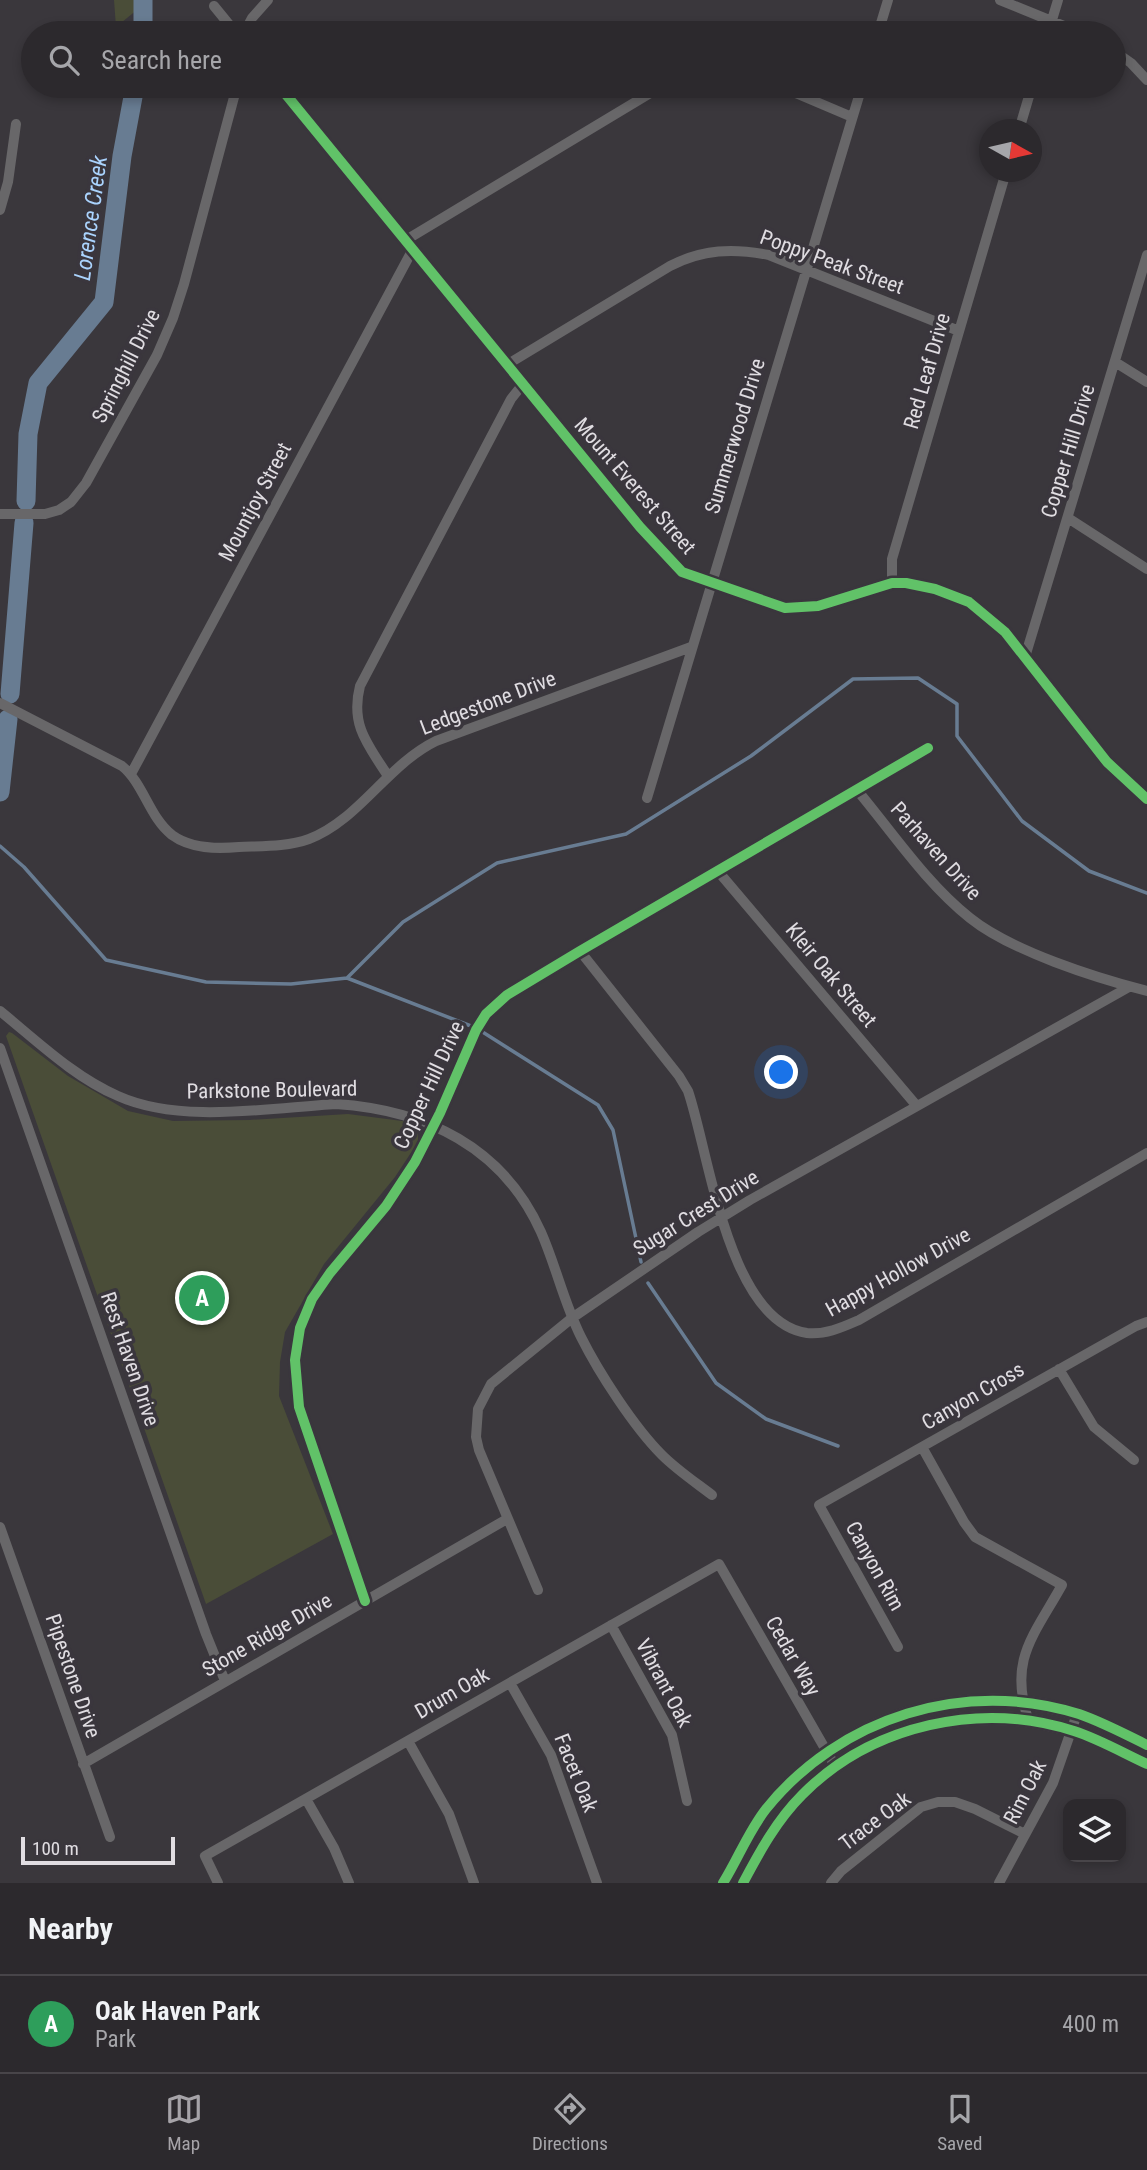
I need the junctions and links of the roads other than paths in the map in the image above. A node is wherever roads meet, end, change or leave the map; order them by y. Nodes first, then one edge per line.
1 (268, 0) edge
2 (888, 0) edge
3 (1000, 0) edge
4 (1058, 0) edge
5 (214, 6) dead end
6 (1052, 20) joint
7 (226, 21) edge
8 (250, 21) edge
9 (882, 21) edge
10 (1126, 59) edge
11 (1147, 80) edge
12 (234, 98) edge
13 (289, 98) edge
14 (642, 98) edge
15 (807, 98) edge
16 (858, 98) edge
17 (1028, 98) edge
18 (852, 117) junction
19 (1022, 119) edge
20 (16, 124) dead end
21 (1003, 182) edge
22 (0, 210) edge
23 (406, 240) junction
24 (413, 249) junction
25 (1147, 255) edge
26 (806, 269) junction
27 (959, 331) junction
28 (1115, 362) junction
29 (508, 365) junction
30 (1147, 382) edge
31 (523, 384) junction
32 (0, 514) edge
33 (1068, 518) junction
34 (1147, 569) edge
35 (712, 582) junction
36 (892, 583) junction
37 (691, 647) junction
38 (1025, 657) junction
39 (0, 703) edge
40 (928, 748) dead end
41 (131, 774) junction
42 (388, 776) junction
43 (858, 790) junction
44 (647, 798) dead end
45 (1147, 799) edge
46 (718, 870) junction
47 (580, 951) junction
48 (1129, 987) junction
49 (1147, 992) edge
50 (0, 1011) edge
51 (0, 1048) edge
52 (916, 1105) junction
53 (433, 1126) junction
54 (1147, 1153) edge
55 (721, 1218) junction
56 (572, 1318) junction
57 (1147, 1322) edge
58 (1059, 1369) junction
59 (922, 1447) junction
60 (1135, 1460) dead end
61 (712, 1495) dead end
62 (819, 1505) joint
63 (507, 1519) junction
64 (0, 1527) edge
65 (719, 1564) joint
66 (538, 1590) dead end
67 (365, 1601) junction
68 (611, 1625) junction
69 (898, 1647) dead end
70 (225, 1681) junction
71 (510, 1682) junction
72 (1023, 1703) junction
73 (1077, 1714) junction
74 (1030, 1722) junction
75 (1072, 1731) junction
76 (408, 1741) junction
77 (1147, 1745) edge
78 (826, 1751) junction
79 (83, 1764) junction
80 (1147, 1764) edge
81 (835, 1766) junction
82 (306, 1798) junction
83 (687, 1801) dead end
84 (1025, 1834) junction
85 (110, 1837) dead end
86 (218, 1883) edge
87 (349, 1883) edge
88 (474, 1883) edge
89 (597, 1883) edge
90 (723, 1883) edge
91 (743, 1883) edge
92 (831, 1883) edge
93 (999, 1883) edge

1 - 8 street
2 - 9 street
3 - 6 street
4 - 6 street
5 - 7 street
10 - 11 street
12 - 32 street, Springhill Drive
13 - 23 street, Mount Everest Street
14 - 23 street
15 - 18 street
16 - 18 street, Summerwood Drive
17 - 19 street
18 - 26 street, Summerwood Drive
20 - 22 street
21 - 27 street, Red Leaf Drive
23 - 24 street, Mount Everest Street
24 - 29 street, Mount Everest Street
24 - 41 street, Mountjoy Street
25 - 28 street, Copper Hill Drive
26 - 27 street, Poppy Peak Street
26 - 29 street, Poppy Peak Street
26 - 35 street, Summerwood Drive
27 - 36 street, Red Leaf Drive
28 - 30 street
28 - 33 street, Copper Hill Drive
29 - 31 street, Mount Everest Street
31 - 35 street, Mount Everest Street
31 - 42 street
33 - 34 street
33 - 38 street, Copper Hill Drive
35 - 36 street, Mount Everest Street
35 - 37 street, Summerwood Drive
36 - 38 street, Mount Everest Street
37 - 42 street, Ledgestone Drive
37 - 44 street, Summerwood Drive
38 - 45 street, Mount Everest Street
39 - 41 street, Ledgestone Drive
40 - 43 street, Copper Hill Drive
41 - 42 street, Ledgestone Drive
43 - 46 street, Copper Hill Drive
43 - 48 street, Parhaven Drive
46 - 47 street, Copper Hill Drive
46 - 52 street, Kleir Oak Street
47 - 53 street, Copper Hill Drive
47 - 55 street, Happy Hollow Drive
48 - 49 street, Parhaven Drive
48 - 52 street, Sugar Crest Drive
50 - 53 street, Parkstone Boulevard
51 - 70 street, Rest Haven Drive
52 - 55 street, Sugar Crest Drive
53 - 56 street, Parkstone Boulevard
53 - 67 street, Copper Hill Drive
54 - 55 street, Happy Hollow Drive
55 - 56 street, Sugar Crest Drive
56 - 61 street, Parkstone Boulevard
56 - 63 street, Sugar Crest Drive
57 - 58 street, Canyon Cross
58 - 59 street, Canyon Cross
58 - 60 street
59 - 62 street, Canyon Cross
59 - 72 street
62 - 69 street, Canyon Rim
63 - 66 street, Sugar Crest Drive
63 - 67 street, Stone Ridge Drive
64 - 79 street, Pipestone Drive
65 - 68 street, Drum Oak
65 - 78 street, Cedar Way
67 - 70 street, Stone Ridge Drive
68 - 71 street, Drum Oak
68 - 83 street, Vibrant Oak
70 - 79 street, Stone Ridge Drive
71 - 76 street, Drum Oak
71 - 89 street, Facet Oak
72 - 73 street
72 - 74 street
72 - 78 street
73 - 75 street, Rim Oak
73 - 77 street
74 - 75 street
74 - 81 street
75 - 80 street
75 - 84 street, Rim Oak
76 - 82 street, Drum Oak
76 - 88 street
78 - 81 street, Cedar Way
78 - 90 street
79 - 85 street, Pipestone Drive
81 - 91 street
82 - 86 street, Drum Oak
82 - 87 street
84 - 92 street, Trace Oak
84 - 93 street, Rim Oak

